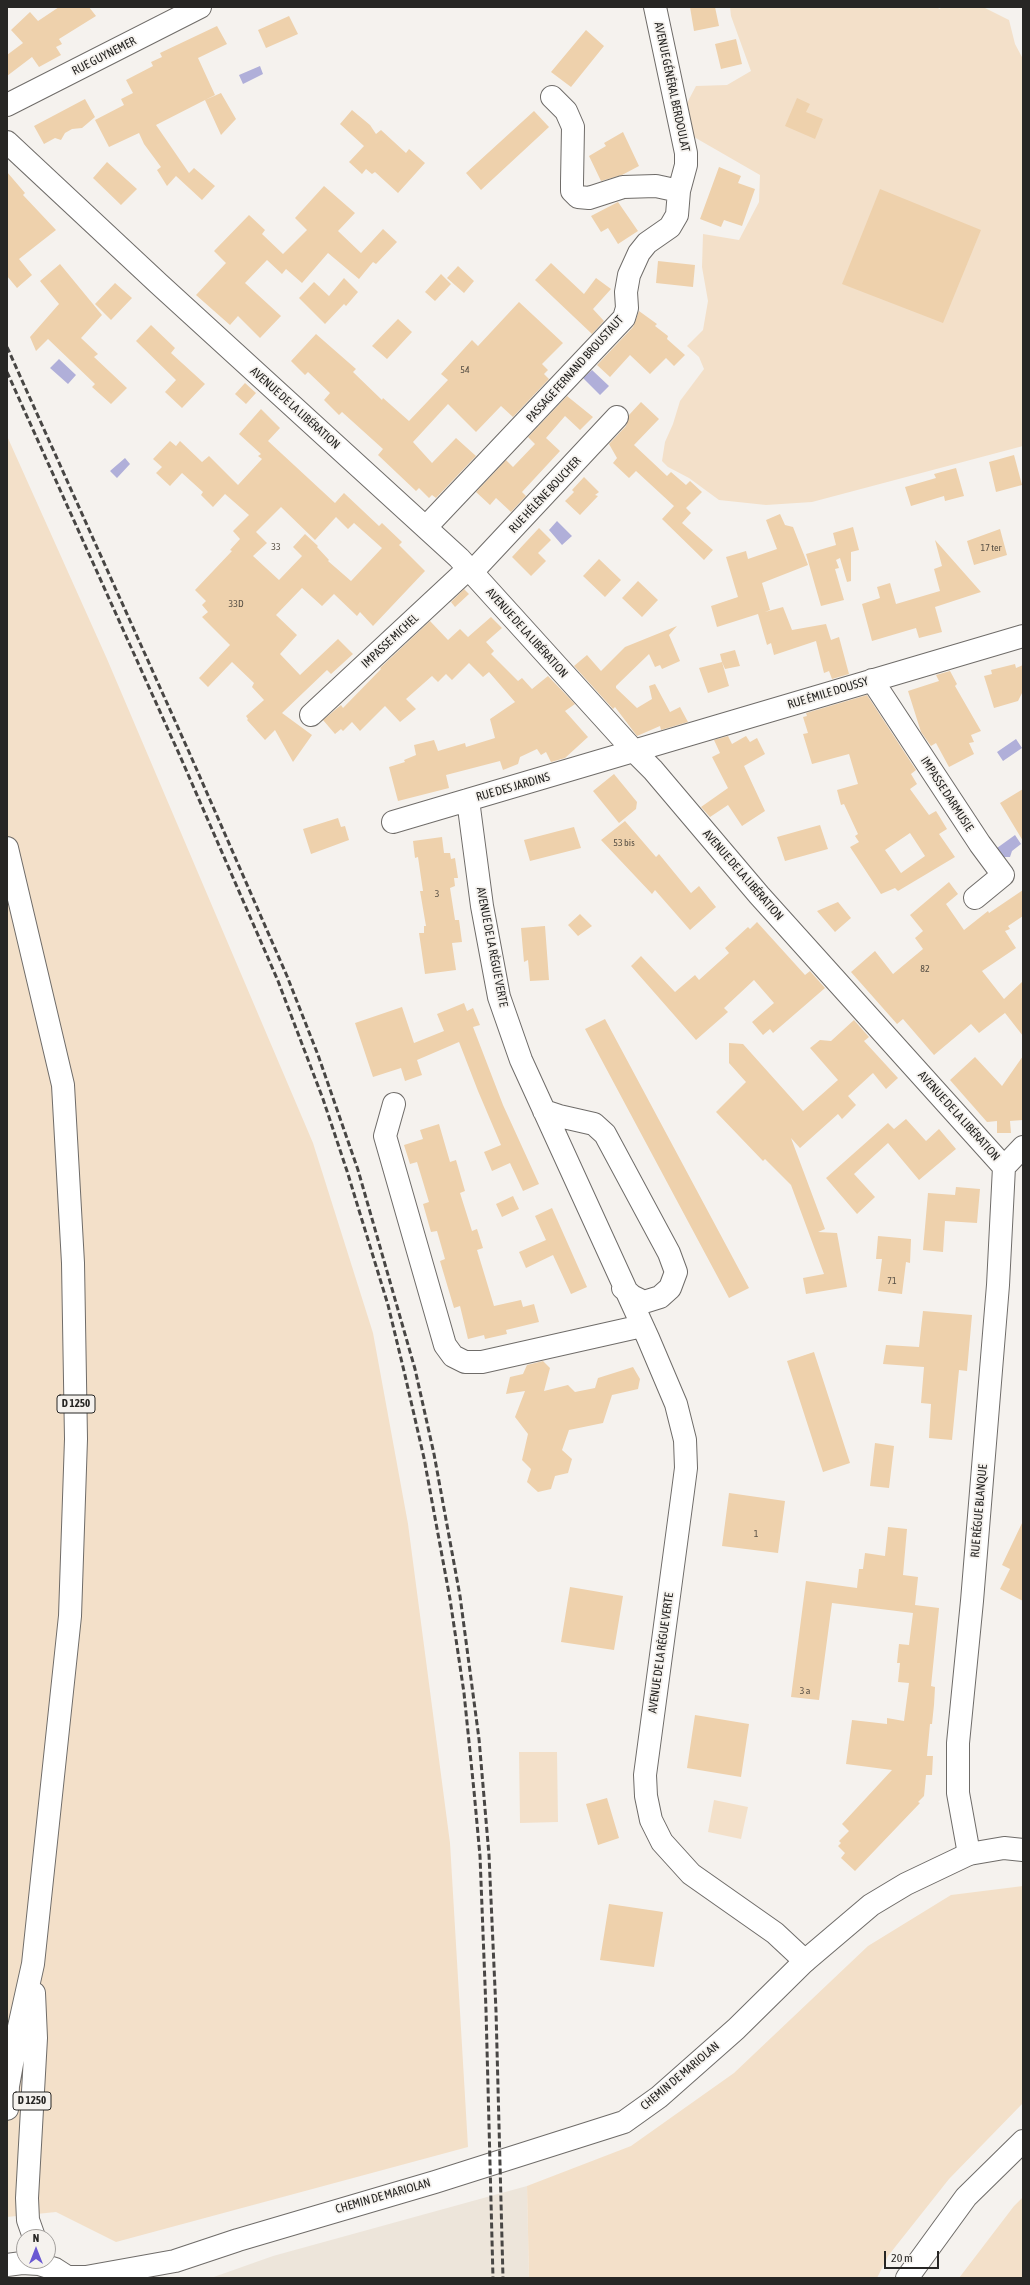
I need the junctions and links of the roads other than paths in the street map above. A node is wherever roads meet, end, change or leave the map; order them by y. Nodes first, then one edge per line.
1 (200, 7) edge
2 (655, 7) edge
3 (552, 97) dead end
4 (7, 105) edge
5 (7, 142) edge
6 (679, 191) junction
7 (617, 417) dead end
8 (426, 527) junction
9 (471, 570) junction
10 (1023, 636) edge
11 (872, 680) junction
12 (311, 715) dead end
13 (634, 751) junction
14 (468, 800) junction
15 (393, 822) dead end
16 (7, 848) edge
17 (975, 898) dead end
18 (394, 1104) dead end
19 (544, 1111) junction
20 (1023, 1147) edge
21 (1004, 1168) junction
22 (623, 1288) junction
23 (642, 1326) junction
24 (1023, 1850) edge
25 (969, 1854) junction
26 (805, 1961) junction
27 (34, 1964) junction
28 (7, 2109) edge
29 (1023, 2141) edge
30 (31, 2229) edge
31 (175, 2261) junction
32 (7, 2265) edge
33 (60, 2271) edge
34 (150, 2278) edge
35 (907, 2278) edge

1 - 4 street, RUE GUYNEMER
2 - 6 street, AVENUE GÉNÉRAL BERDOULAT
3 - 6 street
5 - 8 street, AVENUE DE LA LIBÉRATION
6 - 8 street, PASSAGE FERNAND BROUSTAUT
7 - 9 street, RUE HÉLÈNE BOUCHER
8 - 9 street, AVENUE DE LA LIBÉRATION
9 - 12 street, IMPASSE MICHEL
9 - 13 street, AVENUE DE LA LIBÉRATION
10 - 11 street, RUE ÉMILE DOUSSY
11 - 13 street, RUE ÉMILE DOUSSY
11 - 17 street, IMPASSE DARMUSIE
13 - 14 street, RUE DES JARDINS
13 - 21 street, AVENUE DE LA LIBÉRATION
14 - 15 street, RUE DES JARDINS
14 - 19 street, AVENUE DE LA RÈGUE VERTE
16 - 27 street, D 1250
18 - 23 street
19 - 22 street, AVENUE DE LA RÈGUE VERTE
19 - 22 street
20 - 21 street
21 - 25 street, RUE RÈGUE BLANQUE
22 - 23 street, AVENUE DE LA RÈGUE VERTE
23 - 26 street, AVENUE DE LA RÈGUE VERTE
24 - 25 street, CHEMIN DE MARIOLAN
25 - 26 street, CHEMIN DE MARIOLAN
26 - 31 street, CHEMIN DE MARIOLAN
27 - 28 street, D 1250
27 - 30 street, D 1250
29 - 35 street
31 - 33 street, CHEMIN DE MARIOLAN
31 - 34 street, CHEMIN DE MARIOLAN
32 - 33 street, CHEMIN DE MARIOLAN

